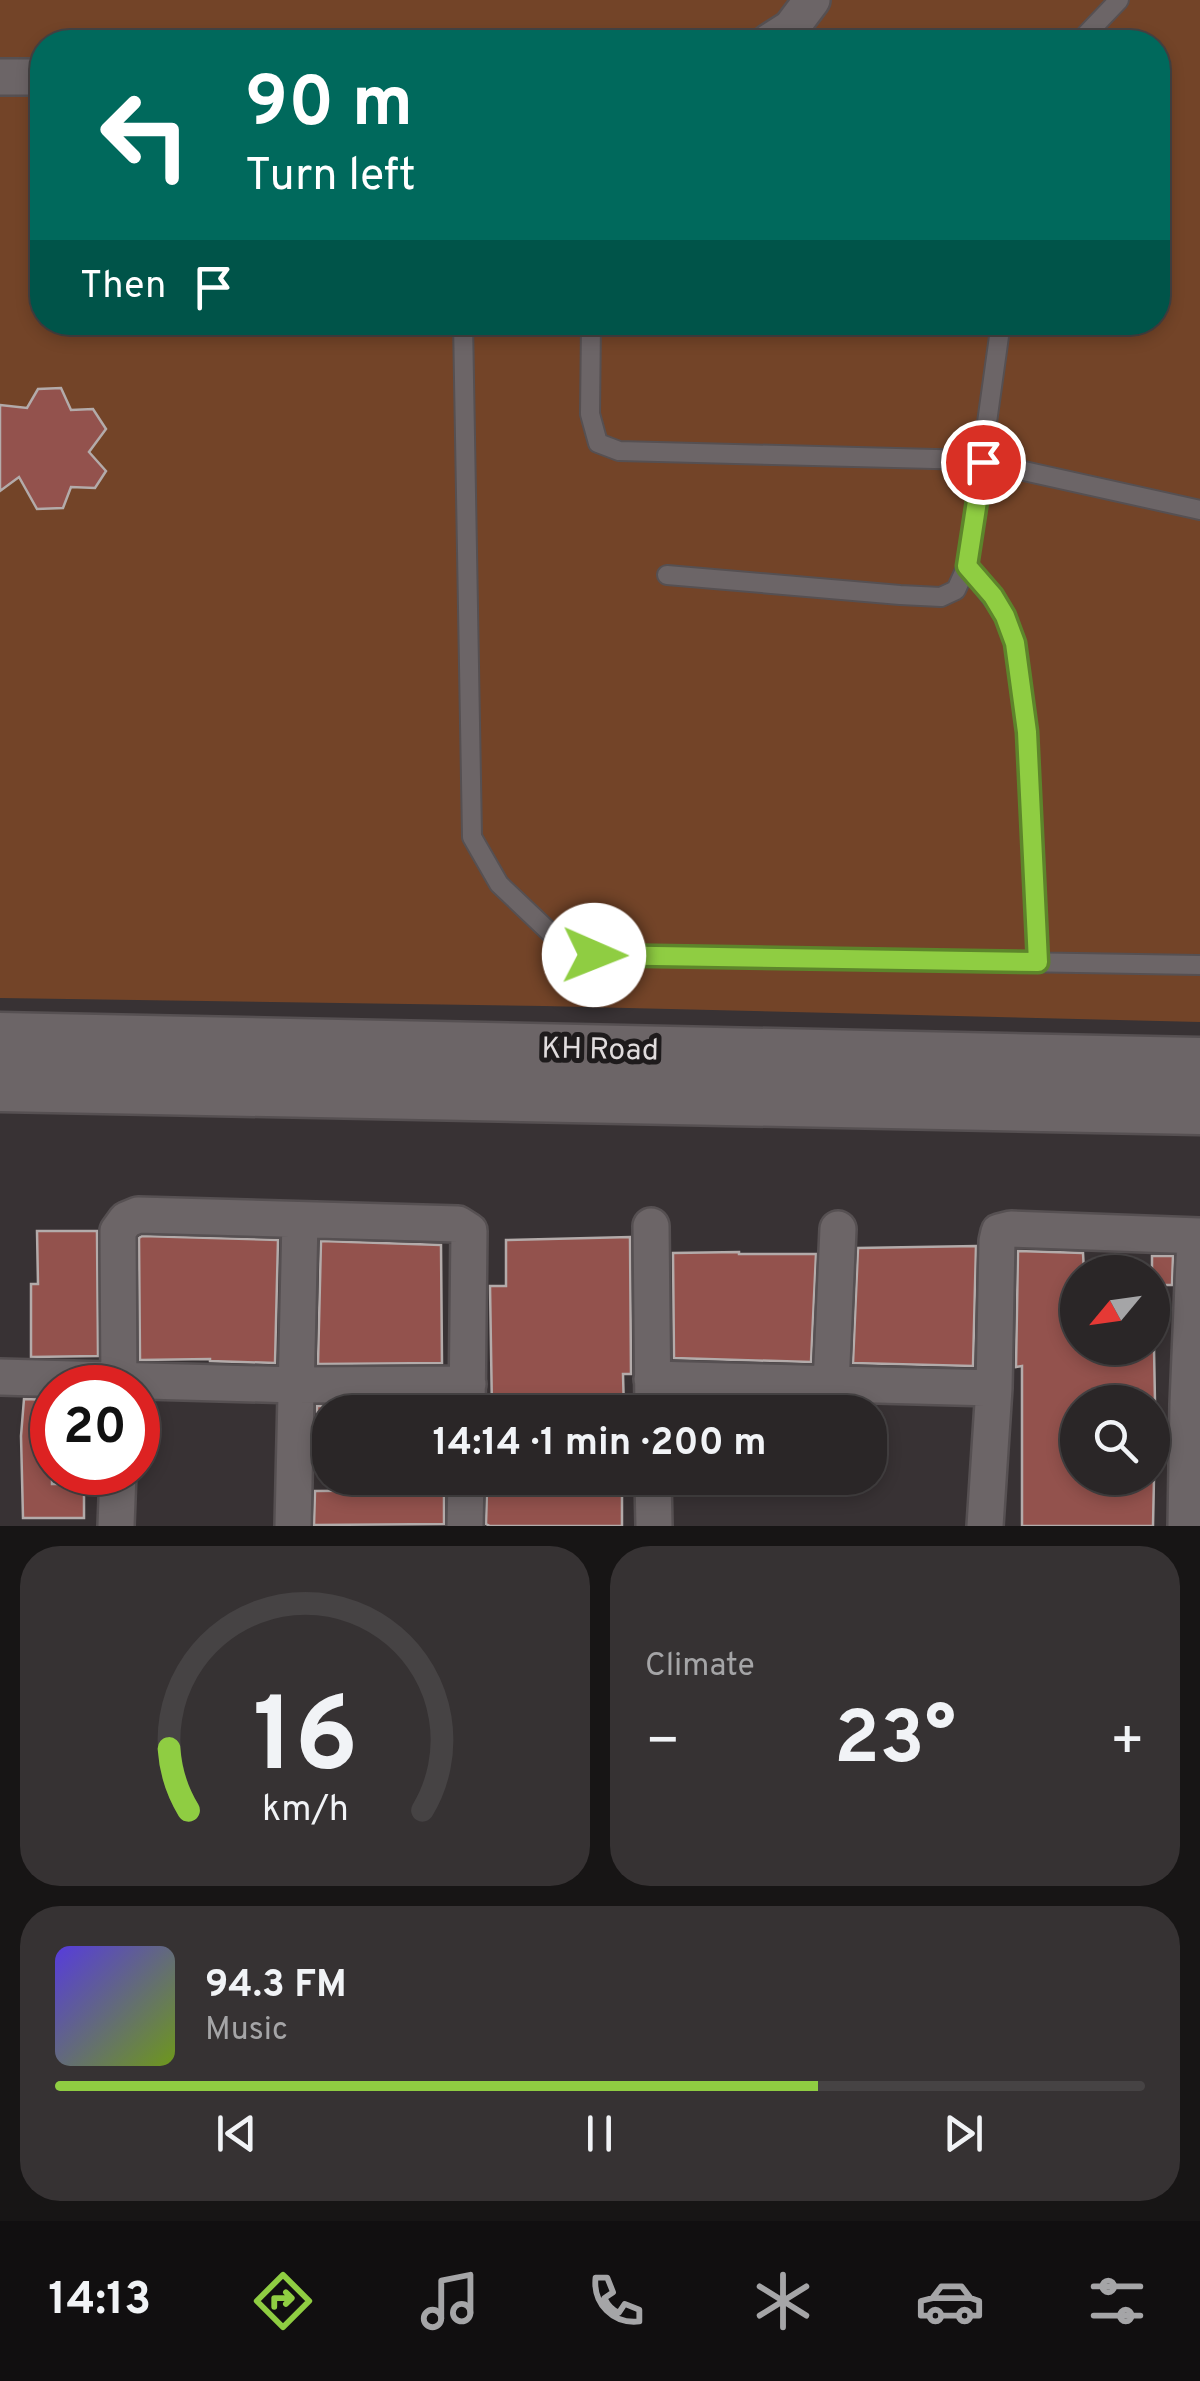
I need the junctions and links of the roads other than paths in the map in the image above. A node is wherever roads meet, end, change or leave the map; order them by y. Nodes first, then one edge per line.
1 (812, 0) edge
2 (1120, 0) edge
3 (788, 30) edge
4 (1091, 30) edge
5 (0, 77) edge
6 (30, 78) edge
7 (463, 335) edge
8 (592, 335) edge
9 (999, 335) edge
10 (983, 462) junction
11 (1200, 510) edge
12 (967, 566) junction
13 (667, 575) dead end
14 (1038, 962) junction
15 (1200, 965) edge
16 (0, 1038) edge
17 (1200, 1063) edge
18 (0, 1086) edge
19 (1200, 1109) edge
20 (300, 1220) junction
21 (651, 1226) dead end
22 (838, 1229) dead end
23 (1197, 1236) edge
24 (119, 1365) edge
25 (0, 1377) edge
26 (30, 1379) edge
27 (160, 1384) edge
28 (830, 1384) junction
29 (296, 1385) junction
30 (994, 1388) junction
31 (428, 1395) edge
32 (468, 1395) edge
33 (652, 1395) edge
34 (667, 1395) edge
35 (1194, 1404) edge
36 (117, 1495) edge
37 (466, 1495) edge
38 (653, 1495) edge
39 (116, 1526) edge
40 (293, 1526) edge
41 (465, 1526) edge
42 (654, 1526) edge
43 (985, 1526) edge
44 (1186, 1526) edge

1 - 3 street
2 - 4 lane
5 - 6 street
7 - 14 lane
8 - 10 lane
9 - 10 lane
10 - 11 lane
10 - 12 lane
12 - 13 lane
12 - 14 lane
14 - 15 lane
16 - 17 main road, KH Road
18 - 19 main road, KH Road
20 - 24 street
20 - 29 street
20 - 32 street
21 - 33 street
22 - 28 street
23 - 30 street
23 - 35 street
25 - 26 street
27 - 29 street
28 - 30 street
28 - 34 street
29 - 31 street
29 - 40 street
30 - 43 street
35 - 44 street
36 - 39 street
37 - 41 street
38 - 42 street

